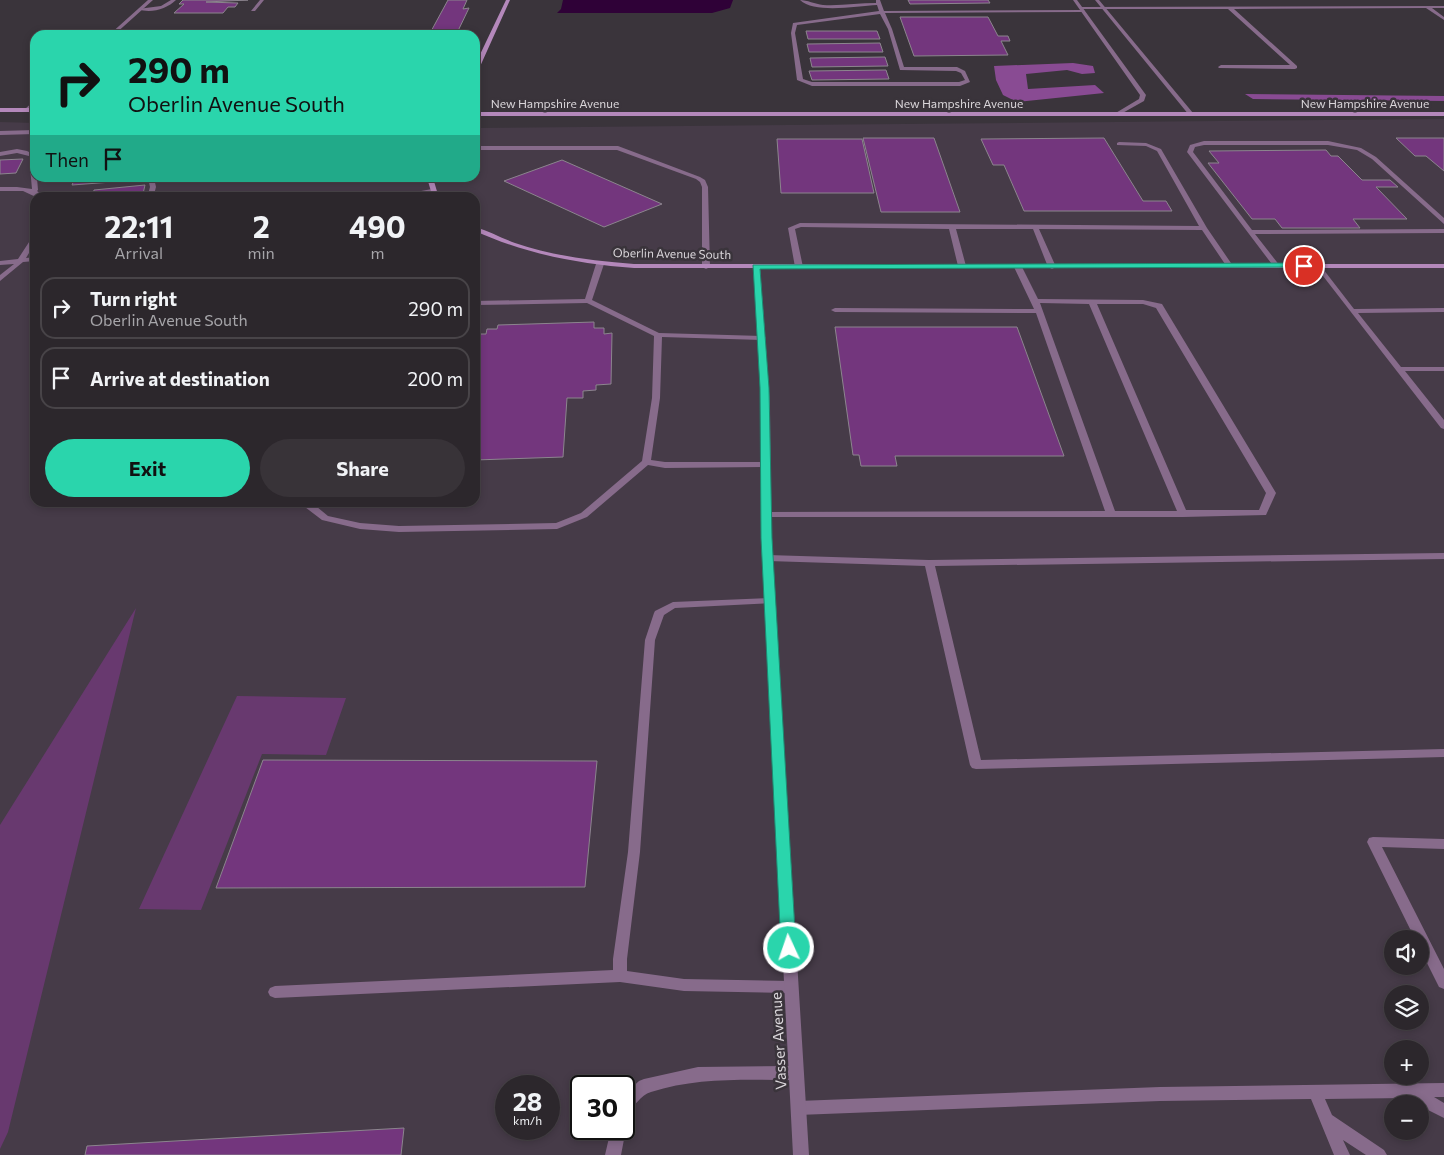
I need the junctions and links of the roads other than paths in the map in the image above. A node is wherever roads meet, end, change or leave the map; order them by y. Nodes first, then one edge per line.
1 (150, 0) edge
2 (174, 0) edge
3 (262, 0) edge
4 (508, 0) edge
5 (802, 0) edge
6 (1075, 0) edge
7 (1098, 0) edge
8 (1283, 0) edge
9 (878, 2) edge
10 (1427, 7) junction
11 (1444, 7) edge
12 (1103, 8) junction
13 (1230, 8) junction
14 (1287, 8) junction
15 (140, 9) junction
16 (253, 10) dead end
17 (1082, 10) junction
18 (882, 12) junction
19 (1444, 19) edge
20 (117, 30) edge
21 (480, 60) edge
22 (1221, 67) dead end
23 (902, 69) junction
24 (907, 83) junction
25 (30, 106) edge
26 (0, 110) edge
27 (26, 110) junction
28 (30, 110) edge
29 (480, 114) edge
30 (1117, 114) junction
31 (1190, 114) junction
32 (1444, 114) edge
33 (30, 132) edge
34 (0, 133) edge
35 (1119, 144) dead end
36 (480, 148) edge
37 (0, 154) edge
38 (30, 154) edge
39 (34, 182) edge
40 (0, 190) edge
41 (35, 190) joint
42 (1444, 222) edge
43 (952, 226) junction
44 (1035, 227) junction
45 (1204, 228) junction
46 (480, 231) edge
47 (1444, 231) edge
48 (1250, 232) junction
49 (30, 245) edge
50 (30, 259) edge
51 (20, 262) junction
52 (0, 263) edge
53 (600, 264) junction
54 (706, 266) junction
55 (962, 266) junction
56 (1229, 266) junction
57 (1276, 266) junction
58 (1318, 266) junction
59 (1444, 266) edge
60 (756, 267) junction
61 (799, 267) junction
62 (1018, 267) junction
63 (1052, 267) junction
64 (0, 279) edge
65 (588, 301) junction
66 (1035, 301) junction
67 (1092, 301) junction
68 (480, 303) edge
69 (835, 310) dead end
70 (1444, 310) edge
71 (1038, 311) junction
72 (1352, 311) junction
73 (658, 335) junction
74 (762, 338) junction
75 (1398, 369) junction
76 (1444, 369) edge
77 (1444, 426) edge
78 (646, 462) junction
79 (766, 465) junction
80 (311, 507) edge
81 (1111, 514) junction
82 (1183, 514) junction
83 (766, 515) junction
84 (1444, 556) edge
85 (768, 558) junction
86 (929, 563) junction
87 (770, 601) junction
88 (1444, 753) edge
89 (1444, 844) edge
90 (620, 976) junction
91 (1444, 983) edge
92 (791, 987) junction
93 (275, 992) dead end
94 (795, 1073) junction
95 (1406, 1090) junction
96 (1444, 1090) edge
97 (1314, 1092) junction
98 (635, 1095) edge
99 (798, 1108) junction
100 (1444, 1111) edge
101 (1327, 1119) junction
102 (616, 1140) edge
103 (613, 1155) edge
104 (801, 1155) edge
105 (1342, 1155) edge
106 (1379, 1155) edge

1 - 15 street
2 - 15 street
3 - 16 street
4 - 21 street
5 - 9 street
6 - 17 street
7 - 12 street
8 - 14 street
9 - 18 street
10 - 11 street
10 - 14 street
10 - 19 street
12 - 13 street
12 - 17 street
12 - 31 street
13 - 14 street
13 - 22 street
15 - 20 street
17 - 18 street
17 - 30 street
18 - 23 street
18 - 24 street
23 - 24 street
23 - 24 street
25 - 27 street
26 - 27 street
27 - 28 street
29 - 30 street, New Hampshire Avenue
30 - 31 street, New Hampshire Avenue
31 - 32 street, New Hampshire Avenue
33 - 34 street
35 - 45 street
36 - 54 street
37 - 38 street
39 - 41 street
40 - 41 street
42 - 48 street
43 - 44 street
43 - 55 street
43 - 61 street
44 - 45 street
44 - 63 street
45 - 56 street
46 - 53 street, Oberlin Avenue South
47 - 48 street
48 - 57 street
49 - 51 street
50 - 51 street
51 - 52 street
51 - 64 street
53 - 54 street, Oberlin Avenue South
53 - 65 street
54 - 60 street, Oberlin Avenue South
55 - 61 street, Oberlin Avenue South
55 - 62 street, Oberlin Avenue South
56 - 57 street, Oberlin Avenue South
56 - 63 street, Oberlin Avenue South
57 - 58 street, Oberlin Avenue South
58 - 59 street, Oberlin Avenue South
58 - 72 street
60 - 61 street, Oberlin Avenue South
60 - 74 street, Vasser Avenue
62 - 63 street, Oberlin Avenue South
62 - 66 street
65 - 68 street
65 - 73 street
66 - 67 street
66 - 71 street
67 - 82 street
67 - 82 street
69 - 71 street
70 - 72 street
71 - 81 street
72 - 75 street
73 - 74 street
73 - 78 street
74 - 79 street, Vasser Avenue
75 - 76 street
75 - 77 street
78 - 79 street
78 - 80 street
79 - 83 street, Vasser Avenue
81 - 82 street
81 - 83 street
83 - 85 street, Vasser Avenue
84 - 86 street
85 - 86 street
85 - 87 street, Vasser Avenue
86 - 88 street
87 - 90 street
87 - 92 street, Vasser Avenue
89 - 91 street
90 - 92 street
90 - 93 street
92 - 94 street, Vasser Avenue
94 - 98 street
94 - 99 street, Vasser Avenue
95 - 96 street
95 - 97 street
95 - 100 street
97 - 99 street
97 - 101 street
99 - 104 street, Vasser Avenue
101 - 105 street
101 - 106 street
102 - 103 street

